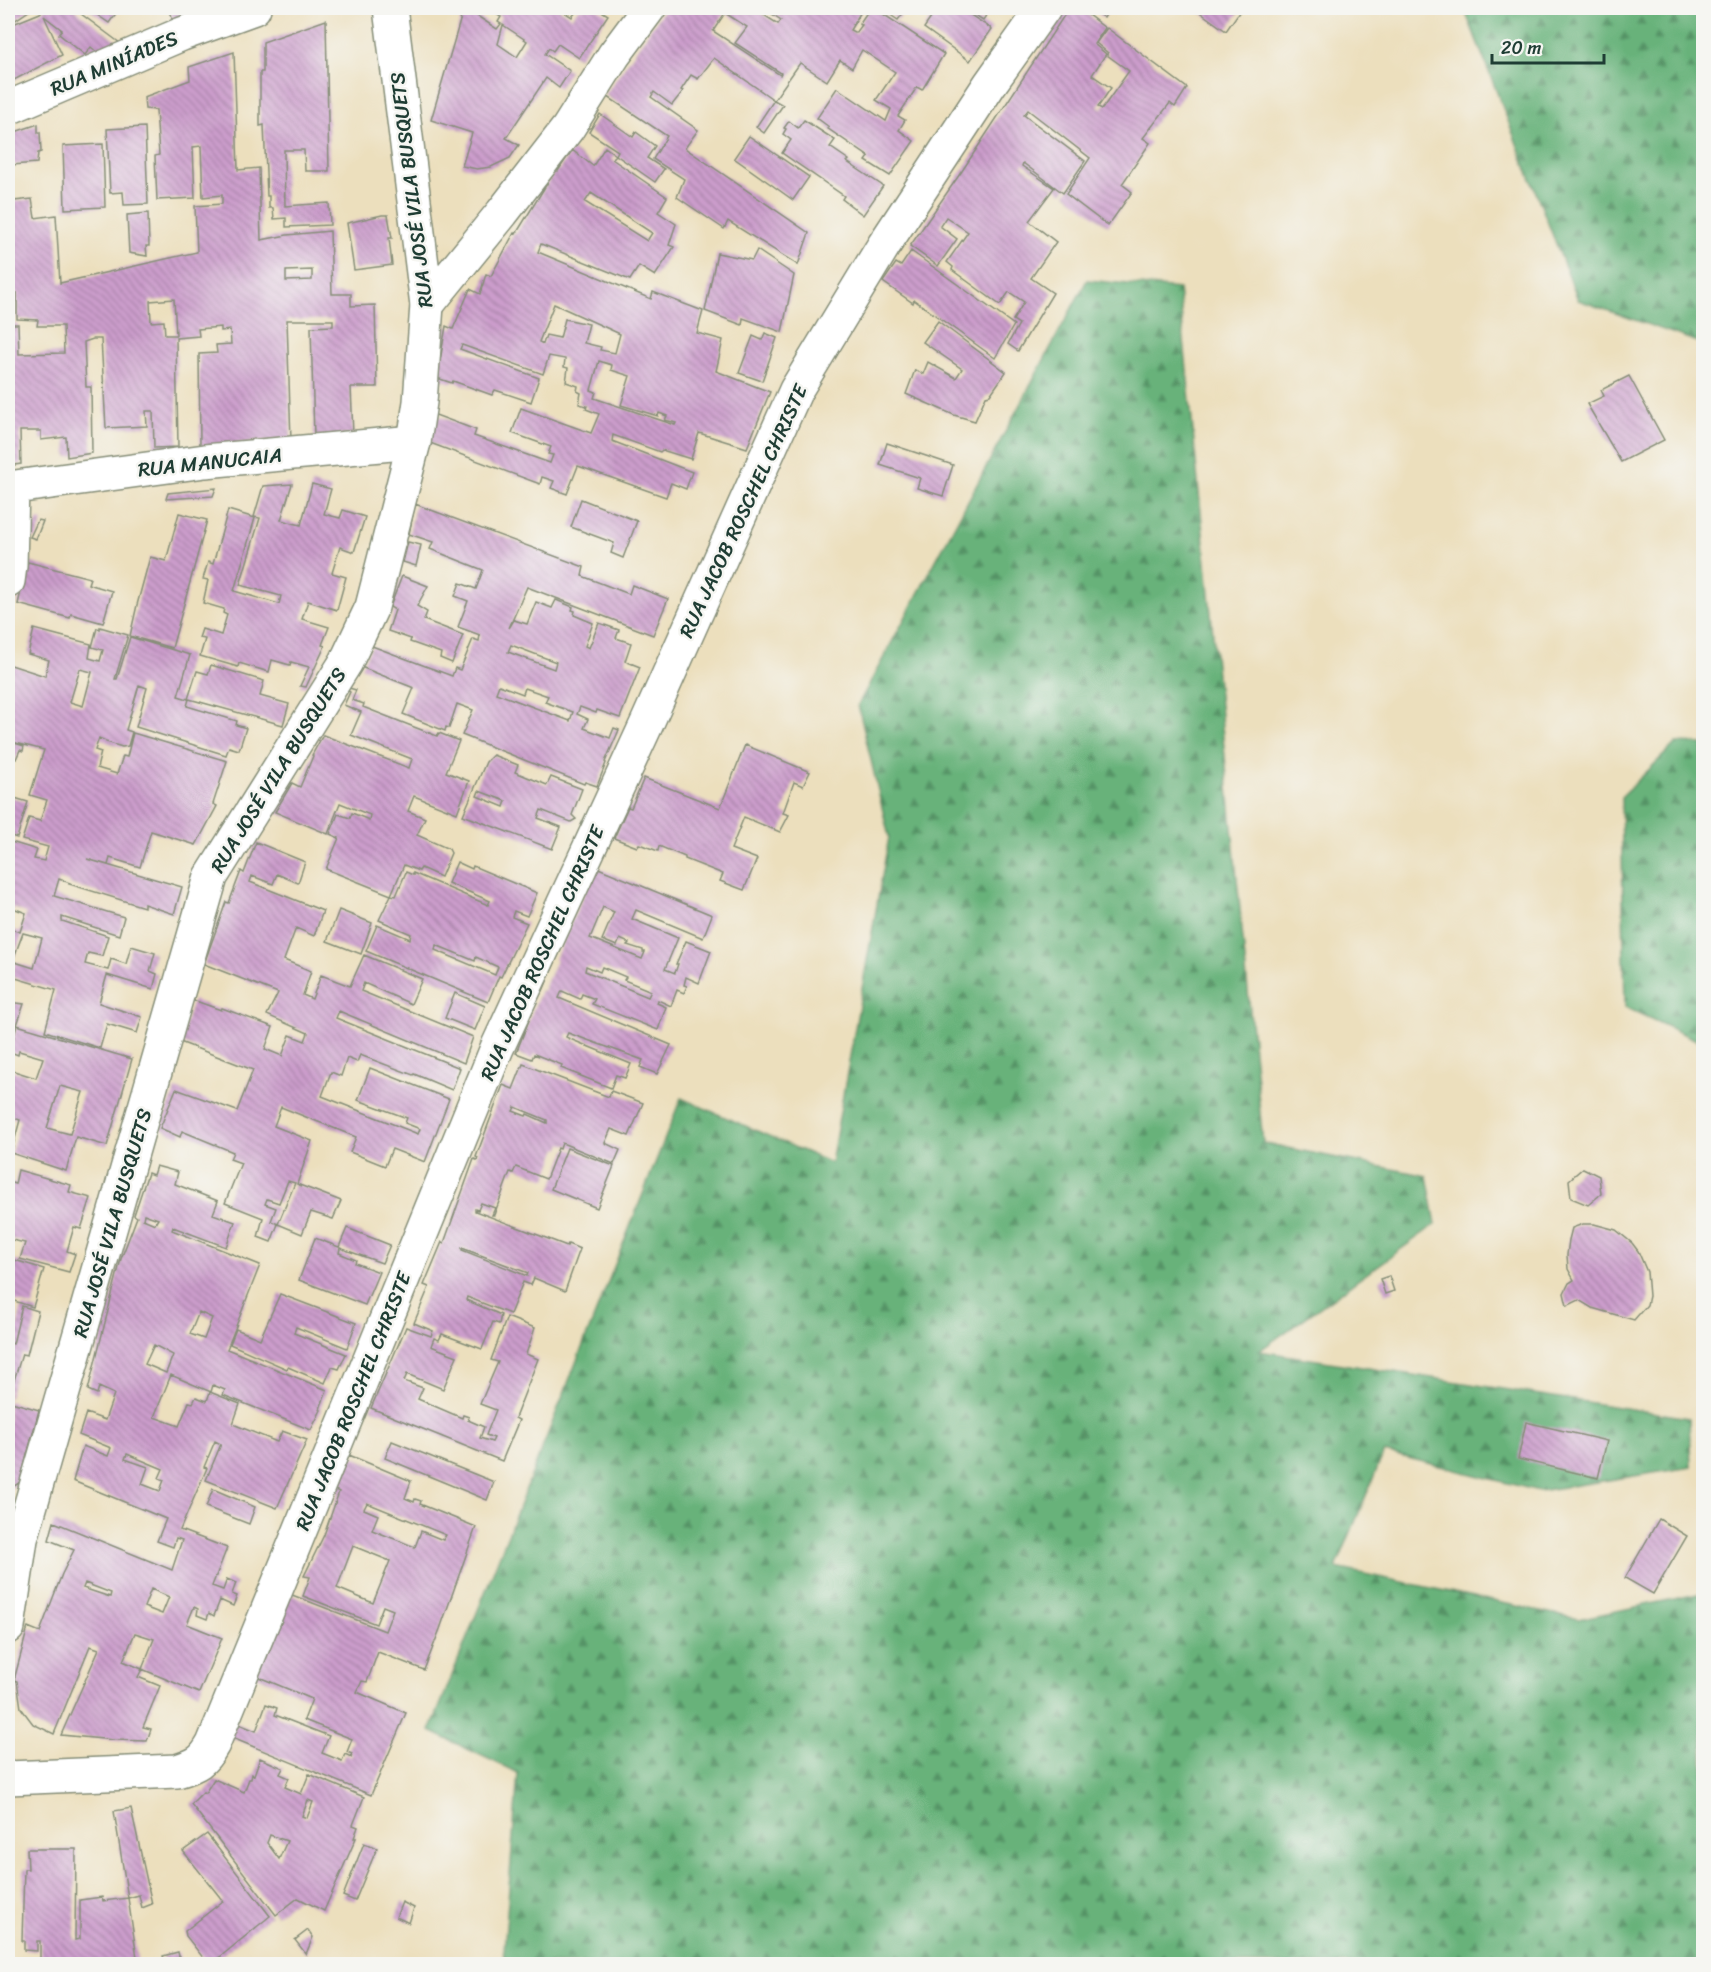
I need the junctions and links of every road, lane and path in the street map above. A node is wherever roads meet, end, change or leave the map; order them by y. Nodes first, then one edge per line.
1 (254, 8) edge
2 (390, 8) edge
3 (649, 8) edge
4 (1044, 8) edge
5 (8, 108) edge
6 (427, 305) junction
7 (414, 442) junction
8 (10, 487) edge
9 (8, 580) edge
10 (14, 1535) edge
11 (8, 1627) edge
12 (8, 1778) edge

1 - 5 street, RUA MINÍADES
2 - 6 street, RUA JOSÉ VILA BUSQUETS
3 - 6 street
4 - 12 street, RUA JACOB ROSCHEL CHRISTE
6 - 7 street, RUA JOSÉ VILA BUSQUETS
7 - 8 street, RUA MANUCAIA
7 - 10 street, RUA JOSÉ VILA BUSQUETS
8 - 9 street
10 - 11 street, RUA JOSÉ VILA BUSQUETS

